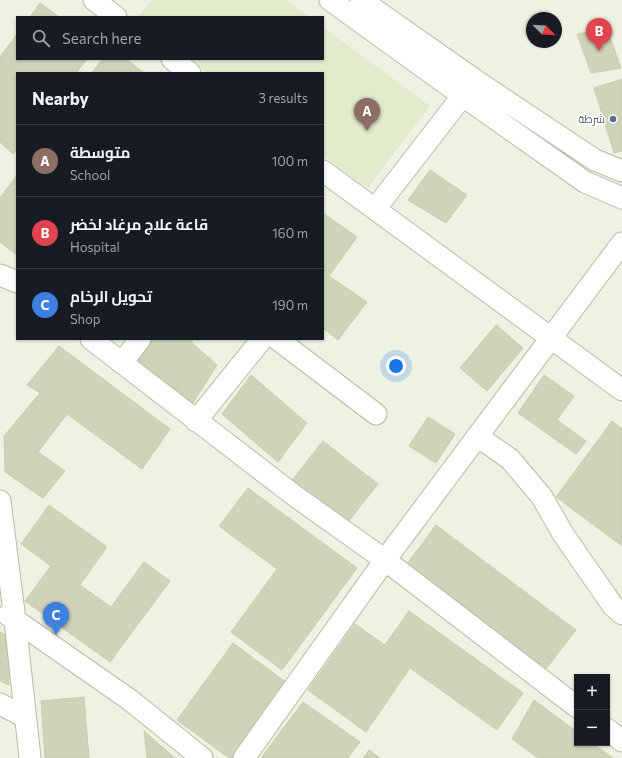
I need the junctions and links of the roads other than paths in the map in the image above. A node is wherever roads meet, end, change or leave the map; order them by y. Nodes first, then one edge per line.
1 (94, 0) edge
2 (330, 0) edge
3 (361, 0) edge
4 (115, 16) edge
5 (173, 60) edge
6 (189, 72) edge
7 (469, 88) junction
8 (622, 171) edge
9 (324, 172) edge
10 (622, 198) edge
11 (375, 209) junction
12 (622, 243) edge
13 (0, 275) edge
14 (16, 282) edge
15 (551, 337) junction
16 (92, 340) edge
17 (139, 340) edge
18 (261, 340) edge
19 (278, 340) edge
20 (122, 364) junction
21 (622, 390) edge
22 (376, 414) dead end
23 (196, 421) junction
24 (478, 436) junction
25 (0, 501) edge
26 (385, 560) junction
27 (622, 614) edge
28 (8, 615) edge
29 (0, 704) edge
30 (574, 705) edge
31 (25, 717) junction
32 (610, 731) edge
33 (622, 741) edge
34 (30, 758) edge
35 (202, 758) edge
36 (244, 758) edge

1 - 4 street
2 - 7 street
3 - 7 street
5 - 6 street
7 - 8 street
7 - 10 street
7 - 11 street
9 - 11 street
11 - 15 street
12 - 15 street
13 - 14 street
15 - 21 street
15 - 24 street
16 - 20 street
17 - 20 street
18 - 23 street
19 - 22 street
20 - 23 street
23 - 26 street
24 - 26 street
24 - 27 street
25 - 28 street
26 - 30 street
26 - 36 street
28 - 31 street
28 - 35 street
29 - 31 street
31 - 34 street
32 - 33 street

